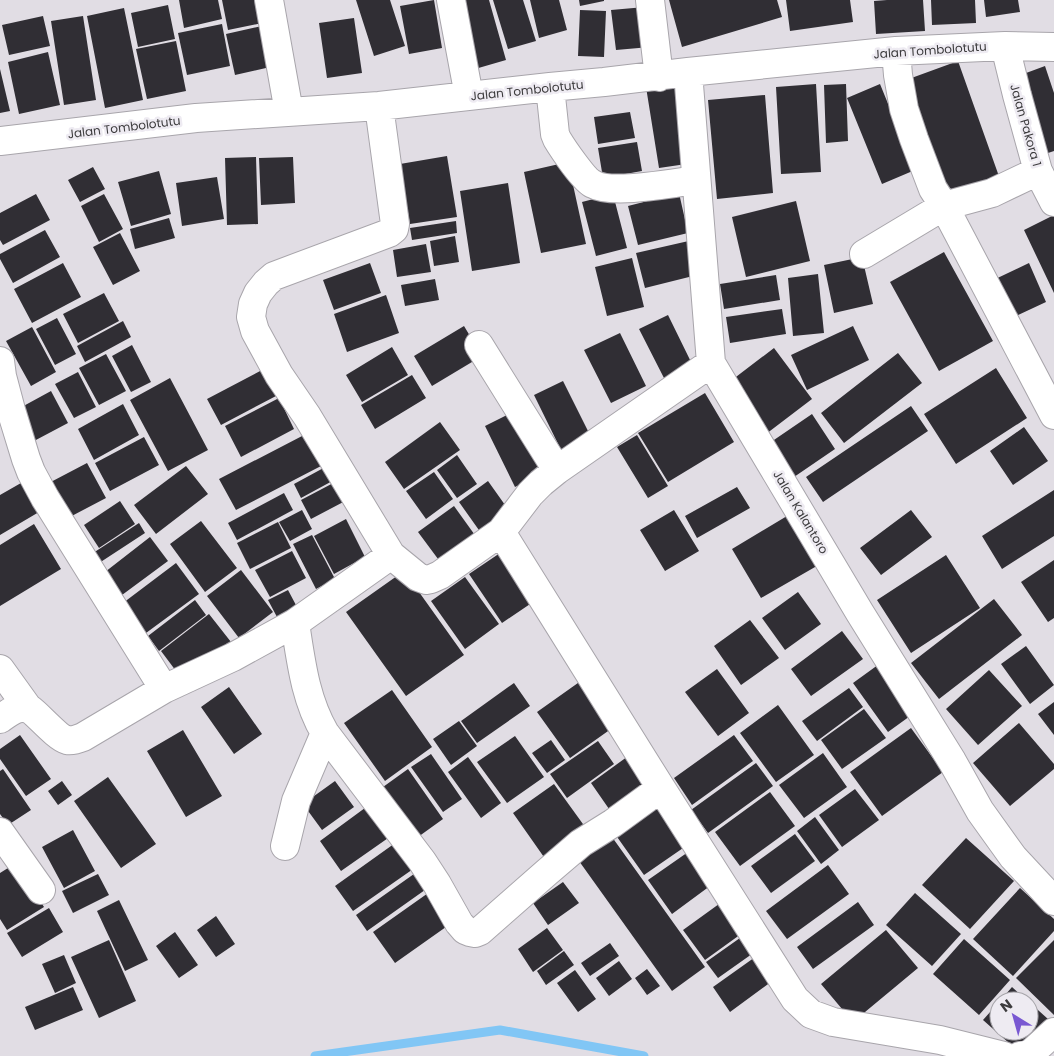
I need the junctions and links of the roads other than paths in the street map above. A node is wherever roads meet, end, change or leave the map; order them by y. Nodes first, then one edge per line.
1 (269, 0) edge
2 (451, 0) edge
3 (650, 0) edge
4 (1004, 46) junction
5 (1054, 47) edge
6 (896, 51) junction
7 (688, 72) junction
8 (659, 77) junction
9 (550, 87) junction
10 (469, 96) junction
11 (379, 106) junction
12 (289, 112) junction
13 (0, 141) edge
14 (1038, 171) junction
15 (696, 180) junction
16 (1054, 202) edge
17 (944, 206) junction
18 (864, 254) dead end
19 (478, 345) dead end
20 (0, 361) edge
21 (711, 363) junction
22 (1054, 415) edge
23 (10, 448) edge
24 (557, 470) junction
25 (501, 532) junction
26 (391, 555) junction
27 (295, 623) junction
28 (0, 669) edge
29 (164, 689) junction
30 (28, 708) junction
31 (0, 718) edge
32 (325, 733) junction
33 (661, 788) junction
34 (0, 832) edge
35 (285, 846) dead end
36 (41, 890) dead end
37 (1053, 898) edge
38 (1054, 1032) edge
39 (1004, 1056) edge
40 (1020, 1056) edge

1 - 12 street
2 - 10 street
3 - 8 street
4 - 5 street, Jalan Tombolotutu
4 - 6 street, Jalan Tombolotutu
4 - 14 street, Jalan Pakora 1
6 - 7 street, Jalan Tombolotutu
6 - 17 street
7 - 8 street, Jalan Tombolotutu
7 - 15 street, Jalan Kalantoro
8 - 9 street, Jalan Tombolotutu
9 - 10 street, Jalan Tombolotutu
9 - 15 street
10 - 11 street, Jalan Tombolotutu
11 - 12 street, Jalan Tombolotutu
11 - 26 street
12 - 13 street, Jalan Tombolotutu
14 - 16 street, Jalan Pakora 1
14 - 17 street
15 - 21 street, Jalan Kalantoro
17 - 18 street
17 - 22 street
19 - 24 street
20 - 23 street
21 - 24 street
21 - 37 street, Jalan Kalantoro
23 - 29 street
24 - 25 street
25 - 26 street
25 - 33 street
26 - 27 street
27 - 29 street
27 - 32 street
28 - 30 street
29 - 30 street
30 - 31 street
32 - 33 street
32 - 35 street
33 - 39 street
34 - 36 street
38 - 40 street

